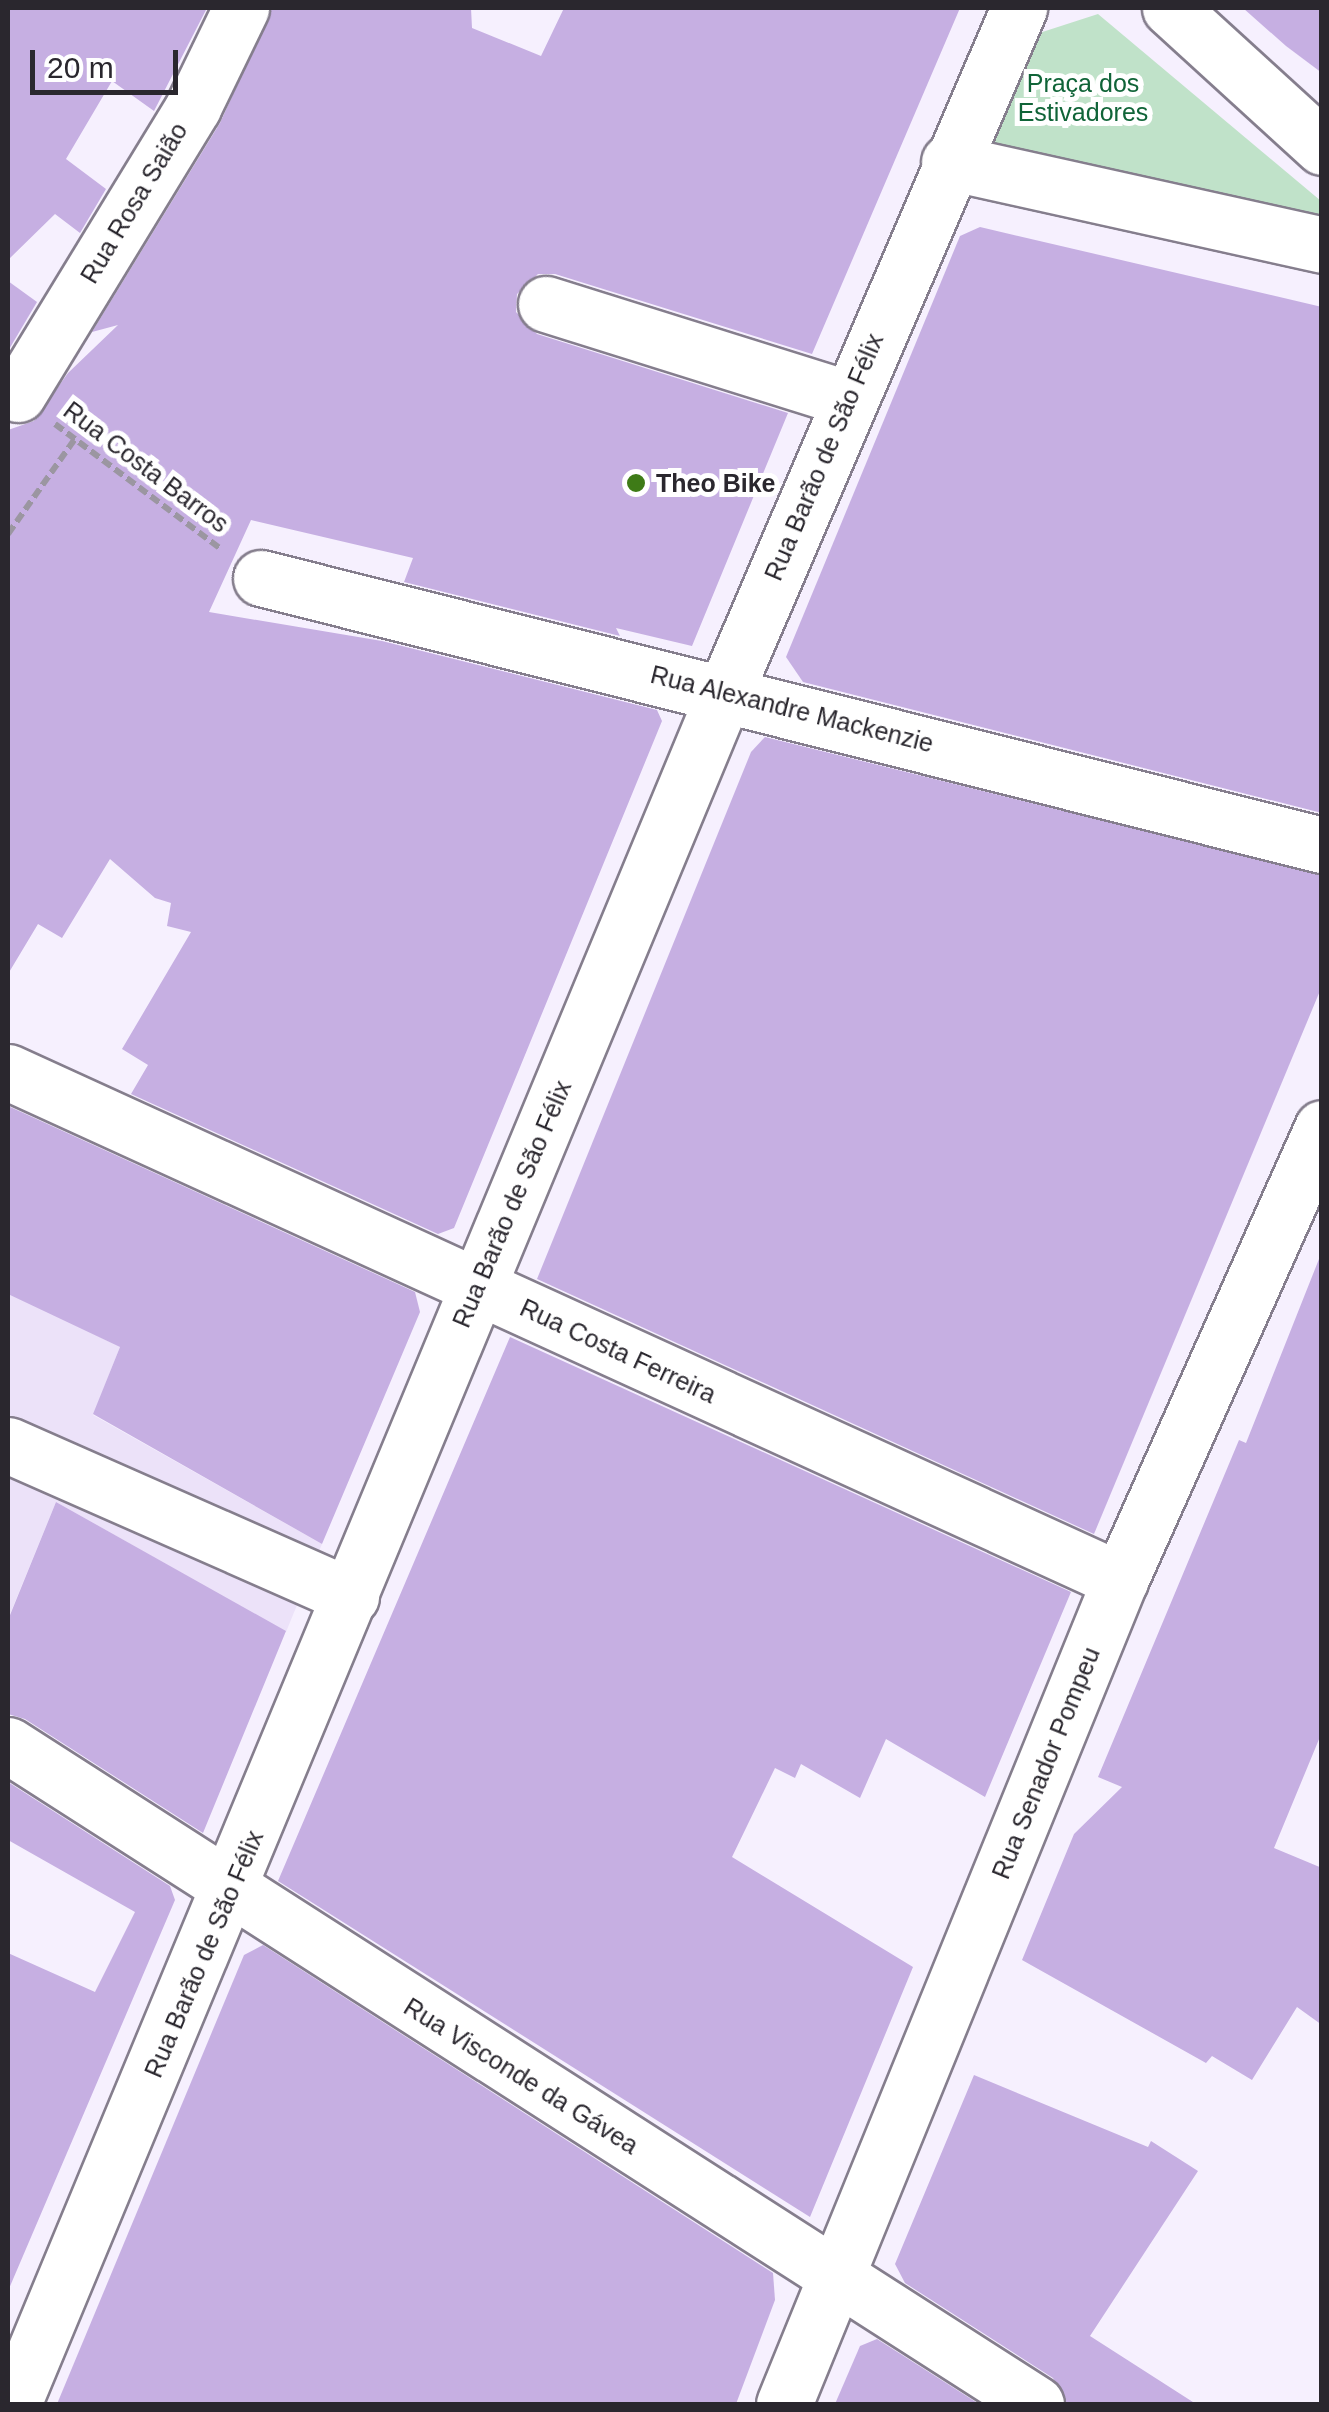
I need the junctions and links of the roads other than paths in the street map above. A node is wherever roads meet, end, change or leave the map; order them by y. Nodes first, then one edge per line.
1 (241, 8) edge
2 (1019, 8) edge
3 (1170, 8) edge
4 (1322, 147) edge
5 (950, 162) junction
6 (1322, 245) edge
7 (546, 304) dead end
8 (18, 394) road end
9 (849, 399) junction
10 (261, 578) road end
11 (725, 692) junction
12 (1322, 845) edge
13 (8, 1072) edge
14 (1322, 1128) edge
15 (477, 1286) junction
16 (8, 1445) edge
17 (1120, 1580) junction
18 (351, 1596) junction
19 (8, 1745) edge
20 (231, 1893) junction
21 (838, 2276) junction
22 (13, 2404) edge
23 (784, 2404) edge
24 (1036, 2404) edge

1 - 8 street, Rua Rosa Saião
2 - 5 street, Rua Barão de São Félix
3 - 4 street
5 - 6 street
5 - 9 street, Rua Barão de São Félix
7 - 9 street
9 - 11 street, Rua Barão de São Félix
10 - 11 street, Rua Alexandre Mackenzie
11 - 12 street, Rua Alexandre Mackenzie
11 - 15 street, Rua Barão de São Félix
13 - 15 street, Rua Costa Ferreira
14 - 17 street, Rua Senador Pompeu
15 - 17 street, Rua Costa Ferreira
15 - 18 street, Rua Barão de São Félix
16 - 18 street
17 - 21 street, Rua Senador Pompeu
18 - 20 street, Rua Barão de São Félix
19 - 20 street, Rua Visconde da Gávea
20 - 21 street, Rua Visconde da Gávea
20 - 22 street, Rua Barão de São Félix
21 - 23 street, Rua Senador Pompeu
21 - 24 street, Rua Visconde da Gávea

